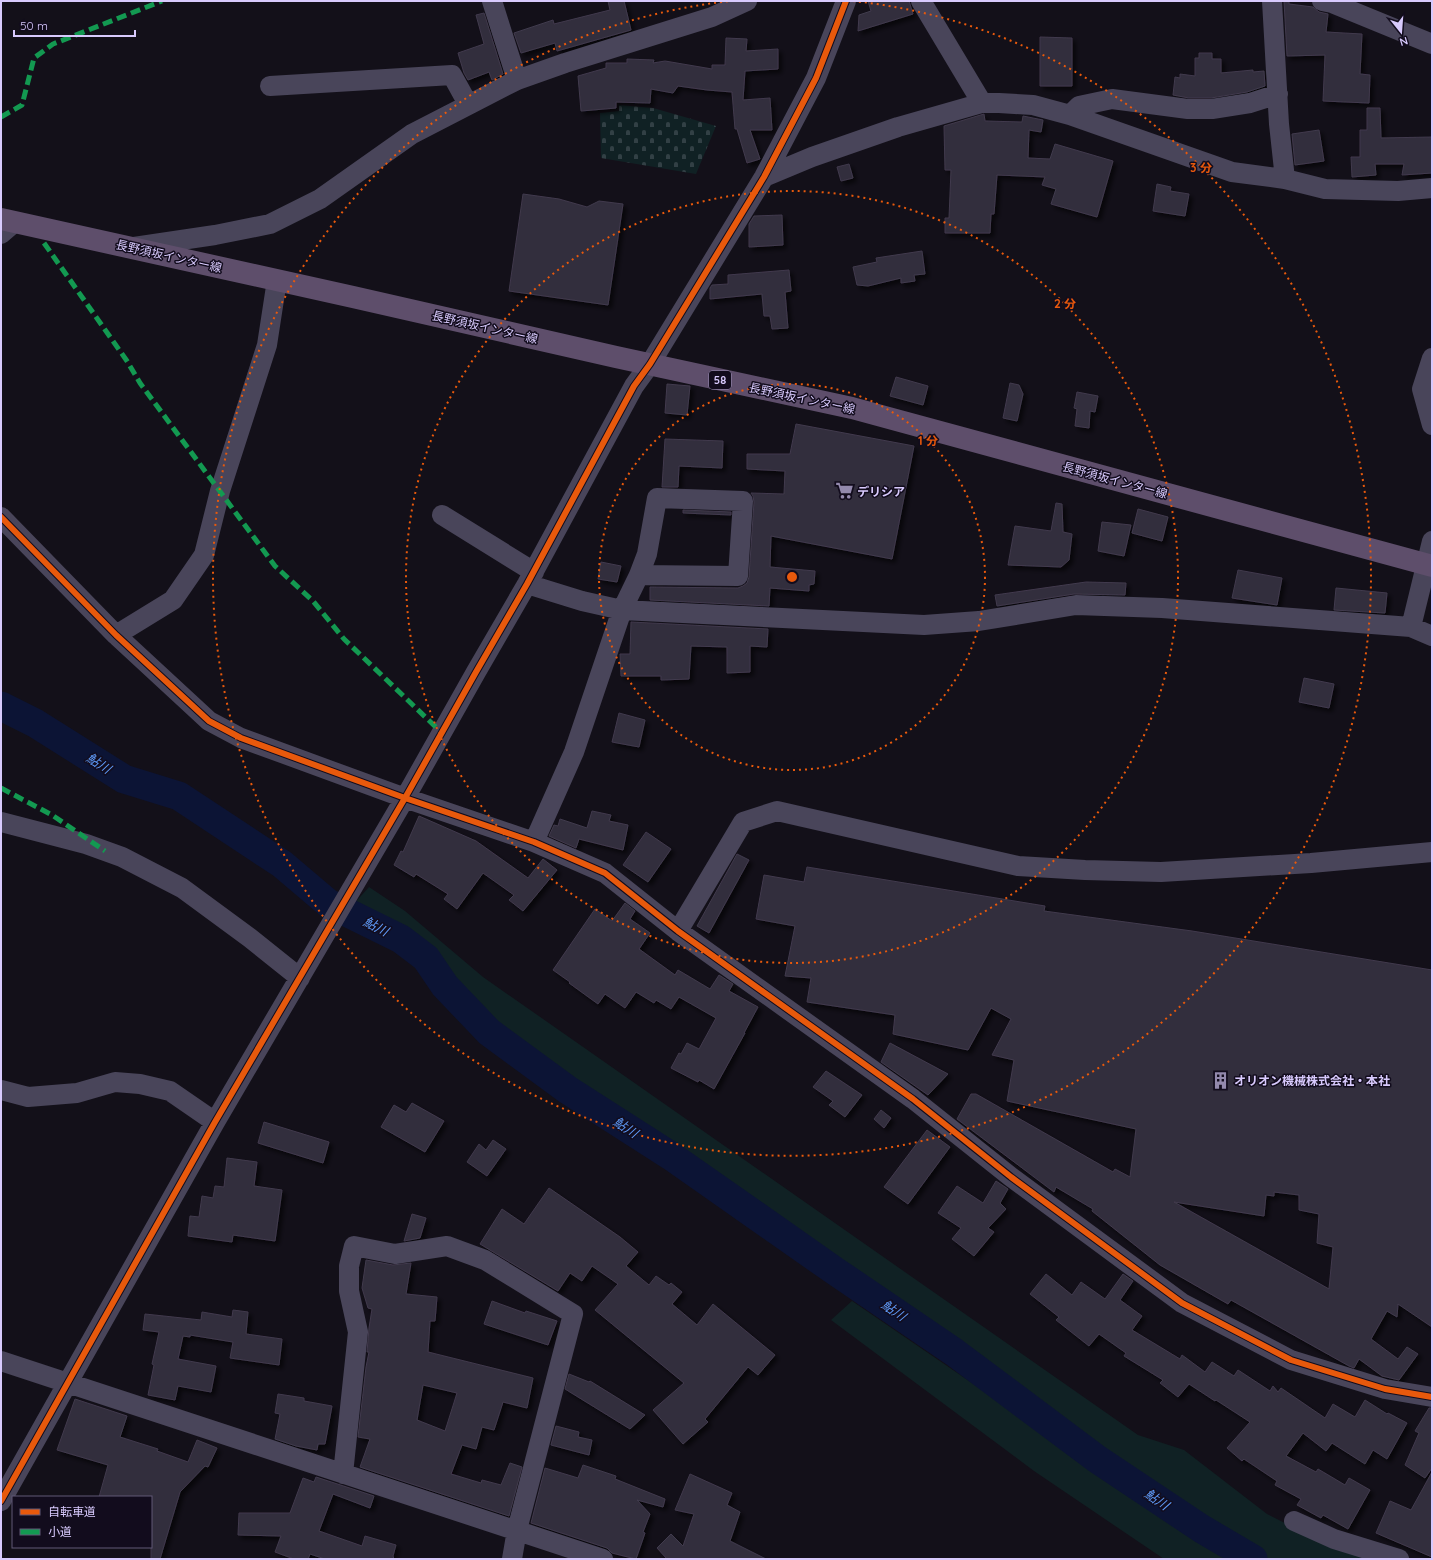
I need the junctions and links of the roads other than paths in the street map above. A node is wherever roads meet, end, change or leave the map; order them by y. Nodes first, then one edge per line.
1 (492, 1) edge
2 (747, 1) edge
3 (846, 1) edge
4 (921, 1) edge
5 (1272, 1) edge
6 (1322, 1) edge
7 (1432, 44) edge
8 (517, 80) junction
9 (270, 86) dead end
10 (1278, 94) junction
11 (982, 103) junction
12 (468, 104) junction
13 (1070, 115) junction
14 (764, 176) junction
15 (1285, 179) junction
16 (1432, 188) edge
17 (6, 225) edge
18 (132, 247) junction
19 (277, 280) junction
20 (1432, 358) edge
21 (650, 364) junction
22 (1432, 425) edge
23 (442, 515) dead end
24 (1, 517) edge
25 (1432, 541) edge
26 (1429, 565) edge
27 (639, 575) junction
28 (531, 578) junction
29 (622, 610) junction
30 (1412, 627) junction
31 (116, 635) junction
32 (1432, 636) edge
33 (405, 798) junction
34 (1, 822) edge
35 (534, 842) junction
36 (1432, 852) edge
37 (678, 931) junction
38 (303, 974) junction
39 (1, 1090) edge
40 (215, 1122) junction
41 (1, 1361) edge
42 (66, 1384) junction
43 (1432, 1397) edge
44 (343, 1474) junction
45 (1, 1501) edge
46 (1294, 1521) dead end
47 (517, 1530) junction
48 (512, 1559) edge
49 (603, 1559) edge
50 (1399, 1559) edge

1 - 8 street
2 - 8 street
3 - 14 street
4 - 11 street
5 - 10 street
6 - 7 street
8 - 12 street
9 - 12 street
10 - 13 street
10 - 15 street
11 - 13 street
11 - 14 street
12 - 18 street
13 - 15 street
14 - 21 street
15 - 16 street
17 - 18 main road, 長野須坂インター線 / 58
18 - 19 main road, 長野須坂インター線 / 58
19 - 21 main road, 長野須坂インター線 / 58
19 - 31 street
20 - 22 street
21 - 26 main road, 長野須坂インター線 / 58
21 - 28 street
23 - 28 street
24 - 31 street
25 - 26 street
26 - 30 street
27 - 27 street
27 - 29 street
28 - 29 street
28 - 33 street
29 - 30 street
29 - 35 street
30 - 32 street
31 - 33 street
33 - 35 street
33 - 38 street
34 - 38 street
35 - 37 street
36 - 37 street
37 - 43 street
38 - 40 street
39 - 40 street
40 - 42 street
41 - 42 street
42 - 44 street
42 - 45 street
44 - 47 street
44 - 47 street
46 - 50 street
47 - 48 street
47 - 49 street

